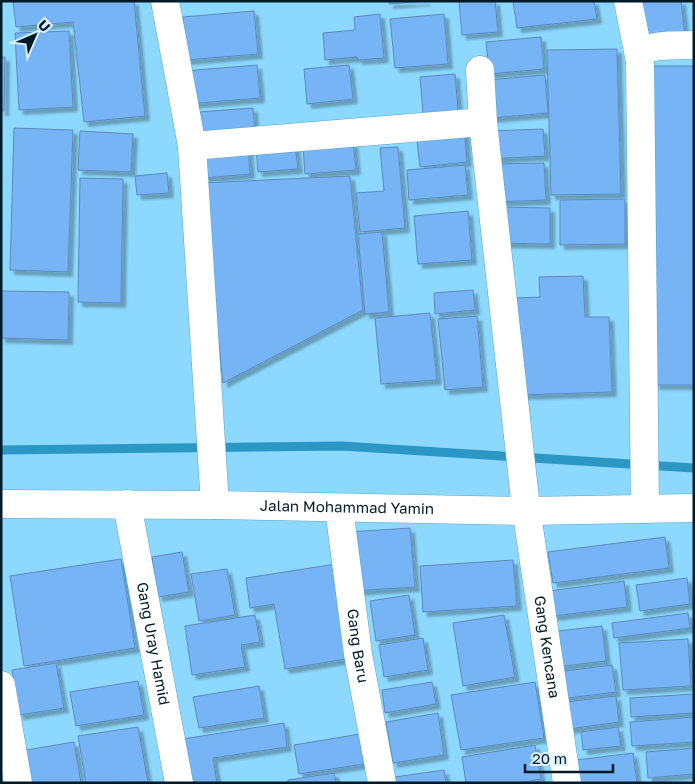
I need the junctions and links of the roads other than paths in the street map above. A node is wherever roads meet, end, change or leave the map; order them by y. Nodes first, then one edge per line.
1 (165, 1) edge
2 (628, 1) edge
3 (694, 45) edge
4 (640, 61) junction
5 (480, 70) dead end
6 (483, 122) junction
7 (192, 146) junction
8 (214, 503) junction
9 (1, 504) edge
10 (127, 504) junction
11 (645, 506) junction
12 (339, 508) junction
13 (527, 510) junction
14 (693, 512) edge
15 (1, 685) edge
16 (18, 783) edge
17 (179, 783) edge
18 (382, 783) edge
19 (568, 783) edge

1 - 7 street
2 - 4 street
3 - 4 street
4 - 11 street
5 - 6 street, Gang Kencana
6 - 7 street
6 - 13 street, Gang Kencana
7 - 8 street
8 - 10 street, Jalan Mohammad Yamin
8 - 12 street, Jalan Mohammad Yamin
9 - 10 street, Jalan Mohammad Yamin
10 - 17 street, Gang Uray Hamid
11 - 13 street, Jalan Mohammad Yamin
11 - 14 street, Jalan Mohammad Yamin
12 - 13 street, Jalan Mohammad Yamin
12 - 18 street, Gang Baru
13 - 19 street, Gang Kencana
15 - 16 street

